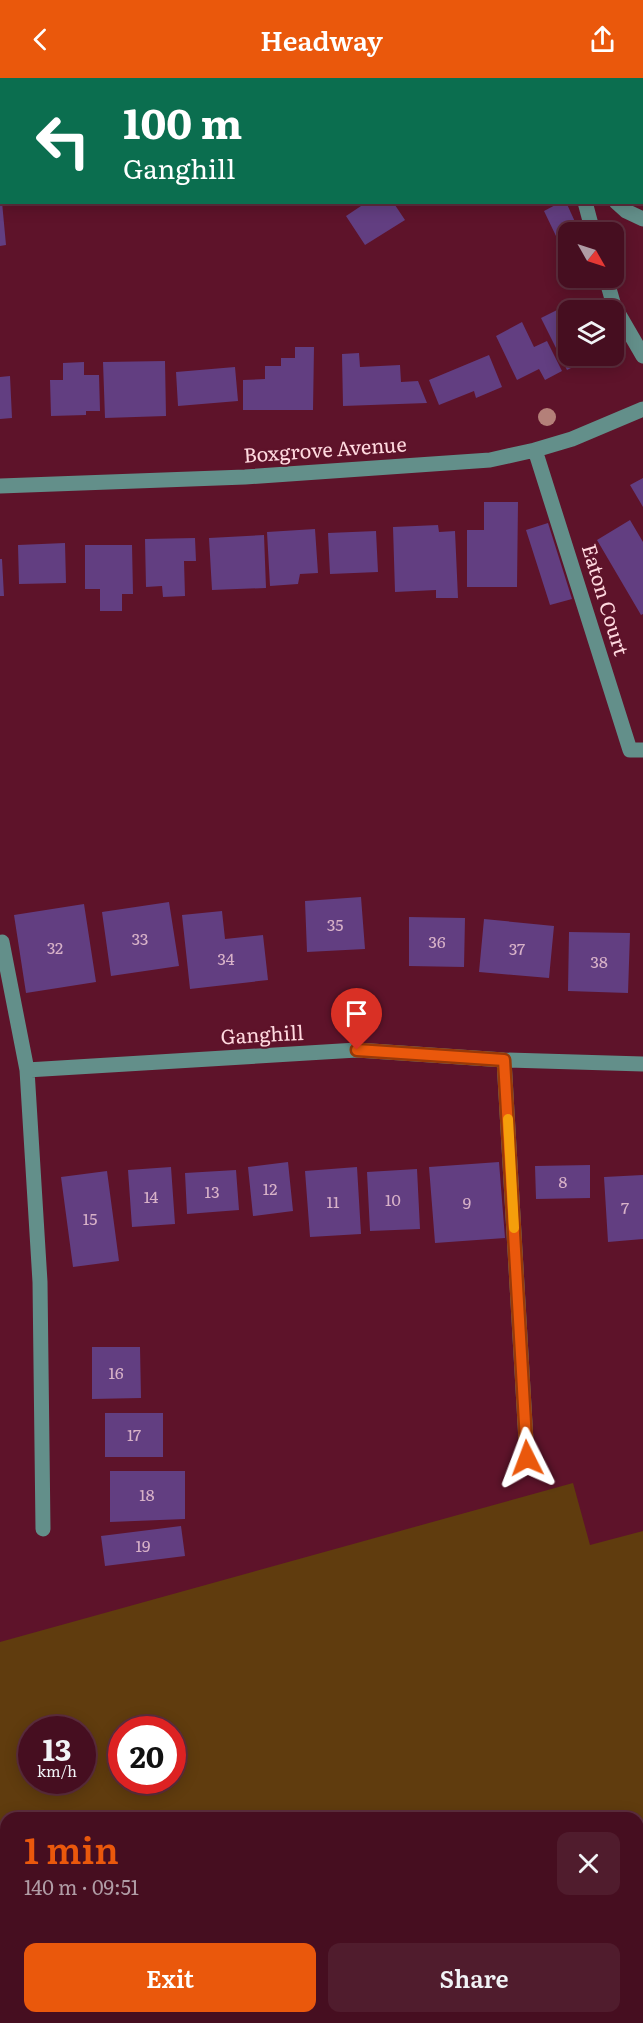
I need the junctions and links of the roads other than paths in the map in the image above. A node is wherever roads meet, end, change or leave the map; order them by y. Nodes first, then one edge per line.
1 (586, 204) edge
2 (618, 204) edge
3 (643, 219) edge
4 (590, 222) edge
5 (609, 288) edge
6 (643, 356) edge
7 (643, 409) edge
8 (536, 450) junction
9 (0, 486) edge
10 (643, 750) edge
11 (2, 942) dead end
12 (504, 1060) junction
13 (643, 1064) edge
14 (27, 1070) junction
15 (527, 1458) dead end
16 (43, 1529) dead end

1 - 4 street
2 - 3 street
5 - 6 street
7 - 8 street, Boxgrove Avenue
8 - 9 street, Boxgrove Avenue
8 - 10 street, Eaton Court
11 - 14 street
12 - 13 street, Ganghill
12 - 14 street, Ganghill
12 - 15 street
14 - 16 street

